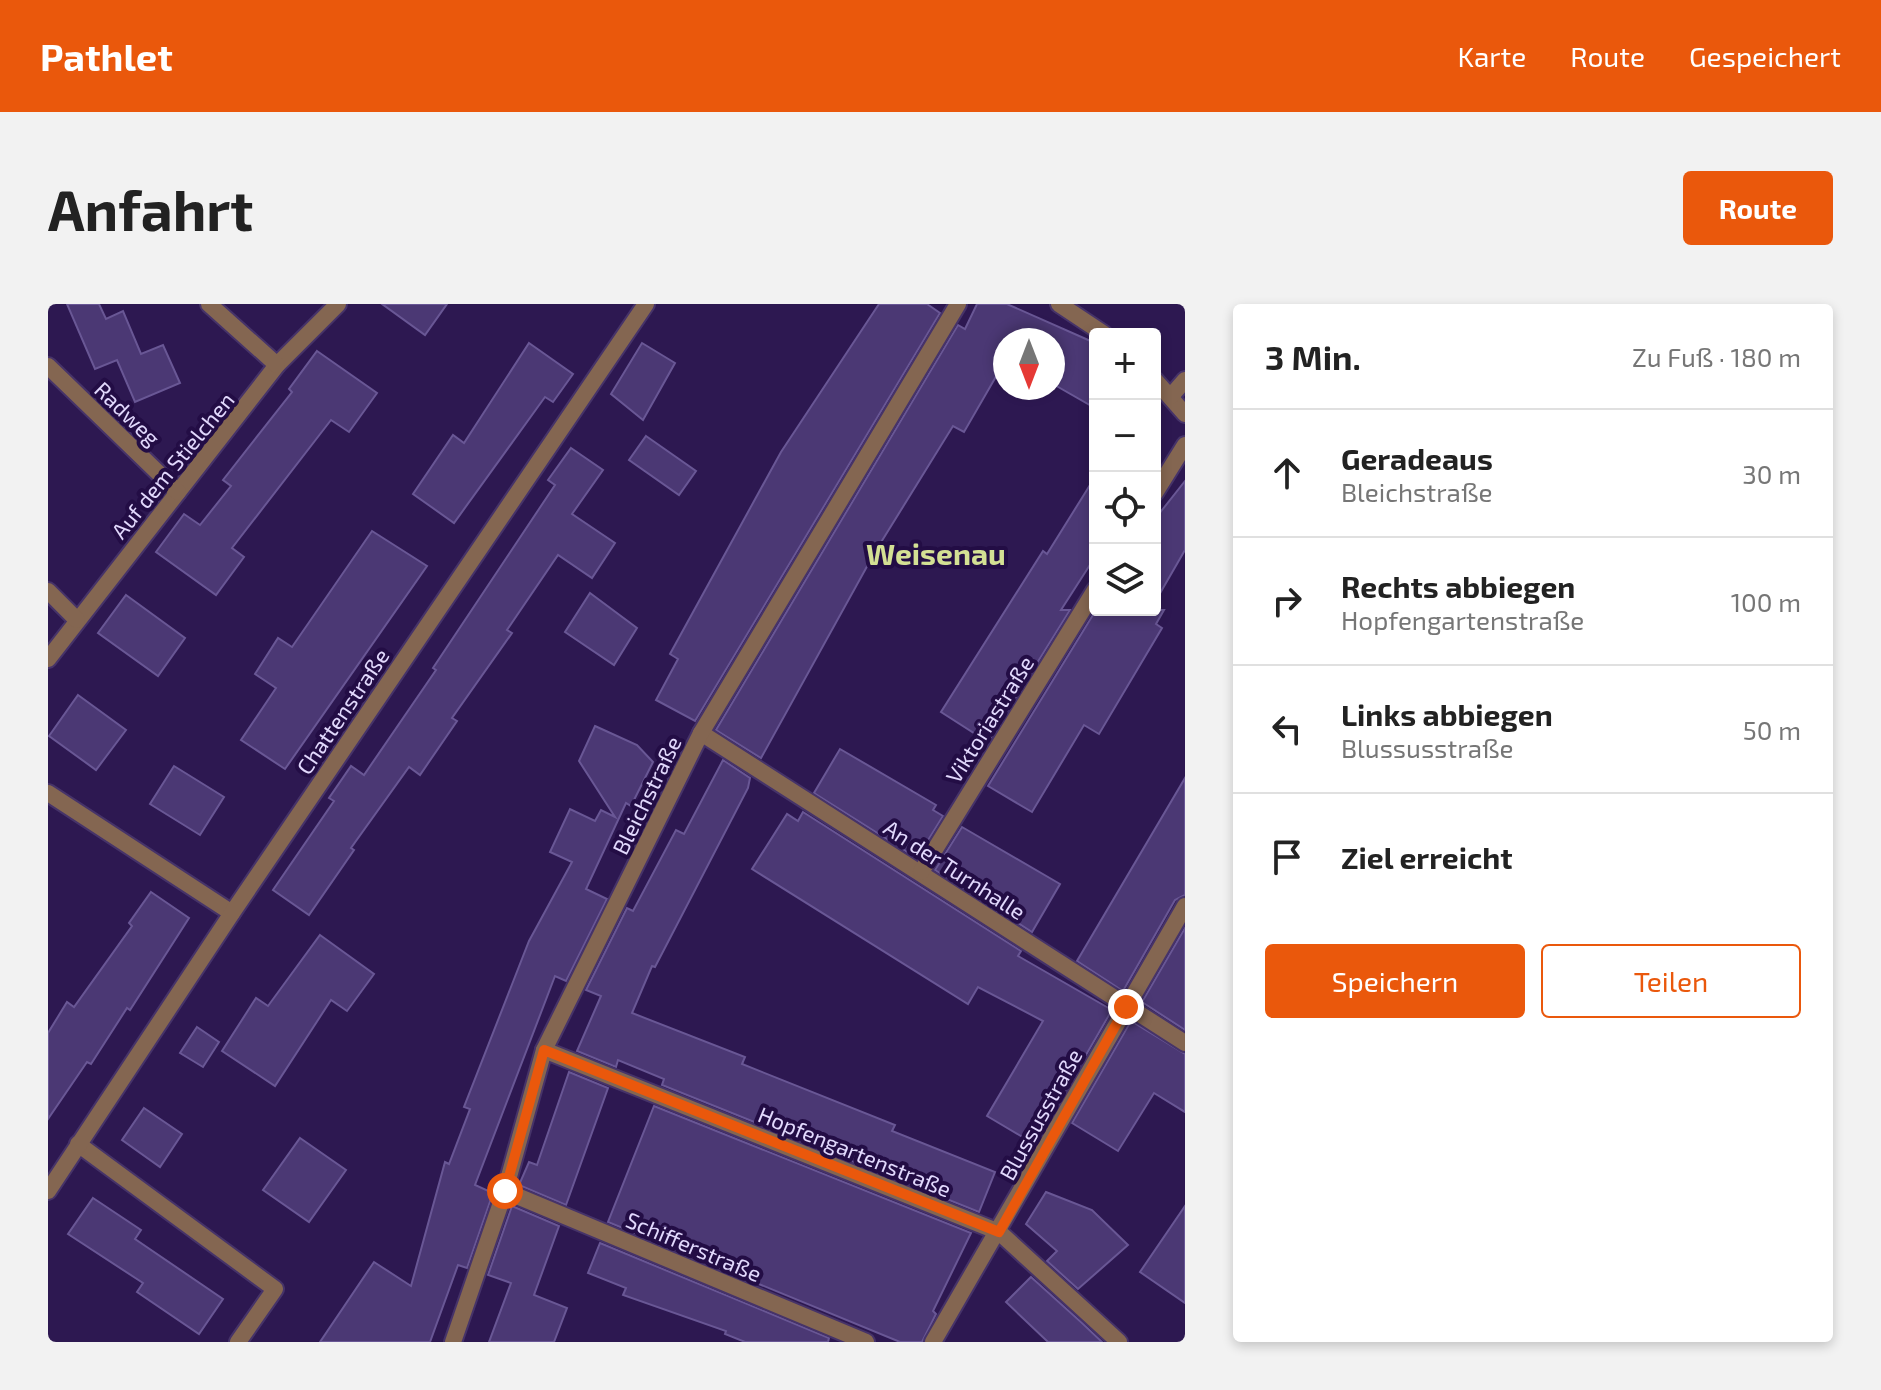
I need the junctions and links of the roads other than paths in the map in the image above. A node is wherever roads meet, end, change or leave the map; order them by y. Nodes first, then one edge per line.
1 (209, 304) edge
2 (338, 304) edge
3 (646, 304) edge
4 (958, 304) edge
5 (1059, 304) edge
6 (1095, 328) edge
7 (277, 365) junction
8 (48, 366) edge
9 (1185, 380) edge
10 (1161, 386) edge
11 (1171, 396) junction
12 (1185, 414) edge
13 (1185, 445) edge
14 (1161, 483) edge
15 (178, 492) junction
16 (48, 591) edge
17 (1089, 600) edge
18 (77, 620) junction
19 (48, 659) edge
20 (701, 733) junction
21 (48, 793) edge
22 (921, 872) junction
23 (1185, 906) edge
24 (232, 913) junction
25 (1126, 1007) junction
26 (1185, 1043) edge
27 (544, 1050) junction
28 (78, 1144) junction
29 (48, 1191) edge
30 (505, 1191) junction
31 (999, 1232) junction
32 (238, 1342) edge
33 (453, 1342) edge
34 (866, 1342) edge
35 (933, 1342) edge
36 (1119, 1342) edge

1 - 7 street
2 - 7 street, Auf dem Stielchen
3 - 24 street, Chattenstraße
4 - 20 street, Bleichstraße
5 - 6 street
7 - 15 street, Auf dem Stielchen
8 - 15 street, Radweg
9 - 11 street
10 - 11 street
11 - 12 street
13 - 14 street
15 - 18 street, Auf dem Stielchen
16 - 18 street
17 - 22 street, Viktoriastraße
18 - 19 street, Auf dem Stielchen
20 - 22 street, An der Turnhalle
20 - 27 street, Bleichstraße
21 - 24 street
22 - 25 street, An der Turnhalle
23 - 25 street, Blussusstraße
24 - 28 street, Chattenstraße
25 - 26 street, An der Turnhalle
25 - 31 street, Blussusstraße
27 - 30 street, Bleichstraße
27 - 31 street, Hopfengartenstraße
28 - 29 street, Chattenstraße
28 - 32 street
30 - 33 street, Bleichstraße
30 - 34 street, Schifferstraße
31 - 35 street, Blussusstraße
31 - 36 street, Hopfengartenstraße

